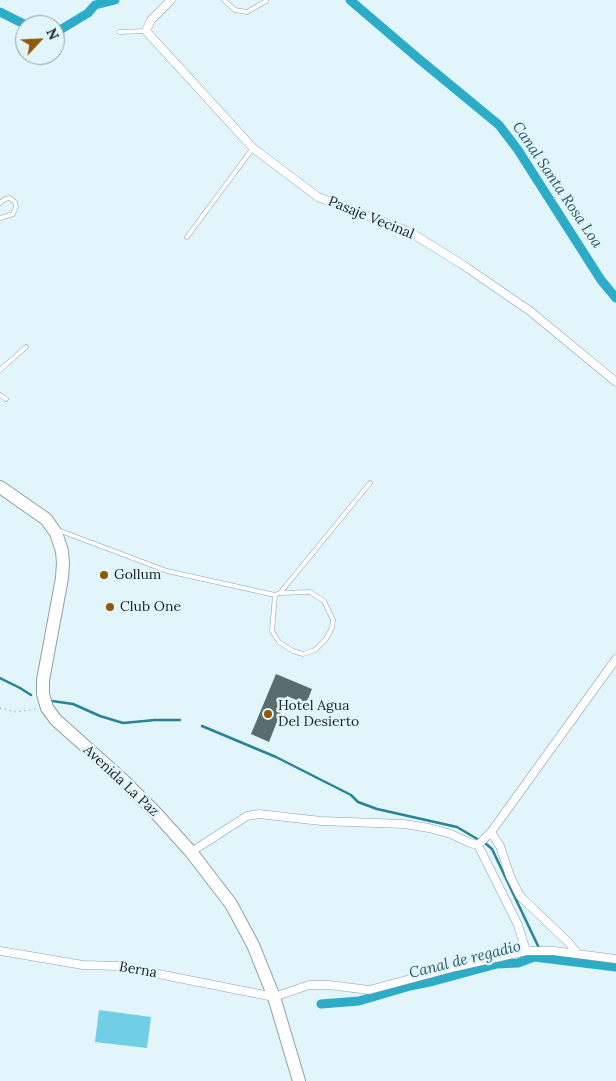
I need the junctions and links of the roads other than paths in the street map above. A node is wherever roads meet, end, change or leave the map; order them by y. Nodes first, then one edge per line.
1 (171, 0) edge
2 (224, 0) edge
3 (266, 2) dead end
4 (146, 31) junction
5 (119, 32) dead end
6 (253, 148) junction
7 (0, 203) edge
8 (0, 218) edge
9 (187, 237) dead end
10 (26, 347) dead end
11 (0, 370) edge
12 (616, 382) edge
13 (0, 395) edge
14 (6, 399) dead end
15 (370, 483) dead end
16 (0, 487) edge
17 (54, 529) junction
18 (277, 594) junction
19 (616, 658) edge
20 (491, 832) junction
21 (478, 845) junction
22 (191, 852) junction
23 (0, 951) edge
24 (526, 951) junction
25 (578, 954) junction
26 (616, 959) edge
27 (274, 997) junction
28 (299, 1081) edge

1 - 4 street
2 - 3 lane
4 - 5 lane
4 - 6 street, Pasaje Vecinal
6 - 9 lane
6 - 12 street, Pasaje Vecinal
7 - 8 lane
10 - 11 lane
13 - 14 lane
15 - 18 lane
16 - 17 main road
17 - 18 lane
17 - 22 main road, Avenida La Paz
18 - 18 lane
19 - 20 street
20 - 21 street
20 - 25 street
21 - 22 street
21 - 24 street
22 - 27 main road, Avenida La Paz
23 - 27 street, Berna
24 - 25 street
24 - 27 street
25 - 26 street
27 - 28 main road, Avenida La Paz

